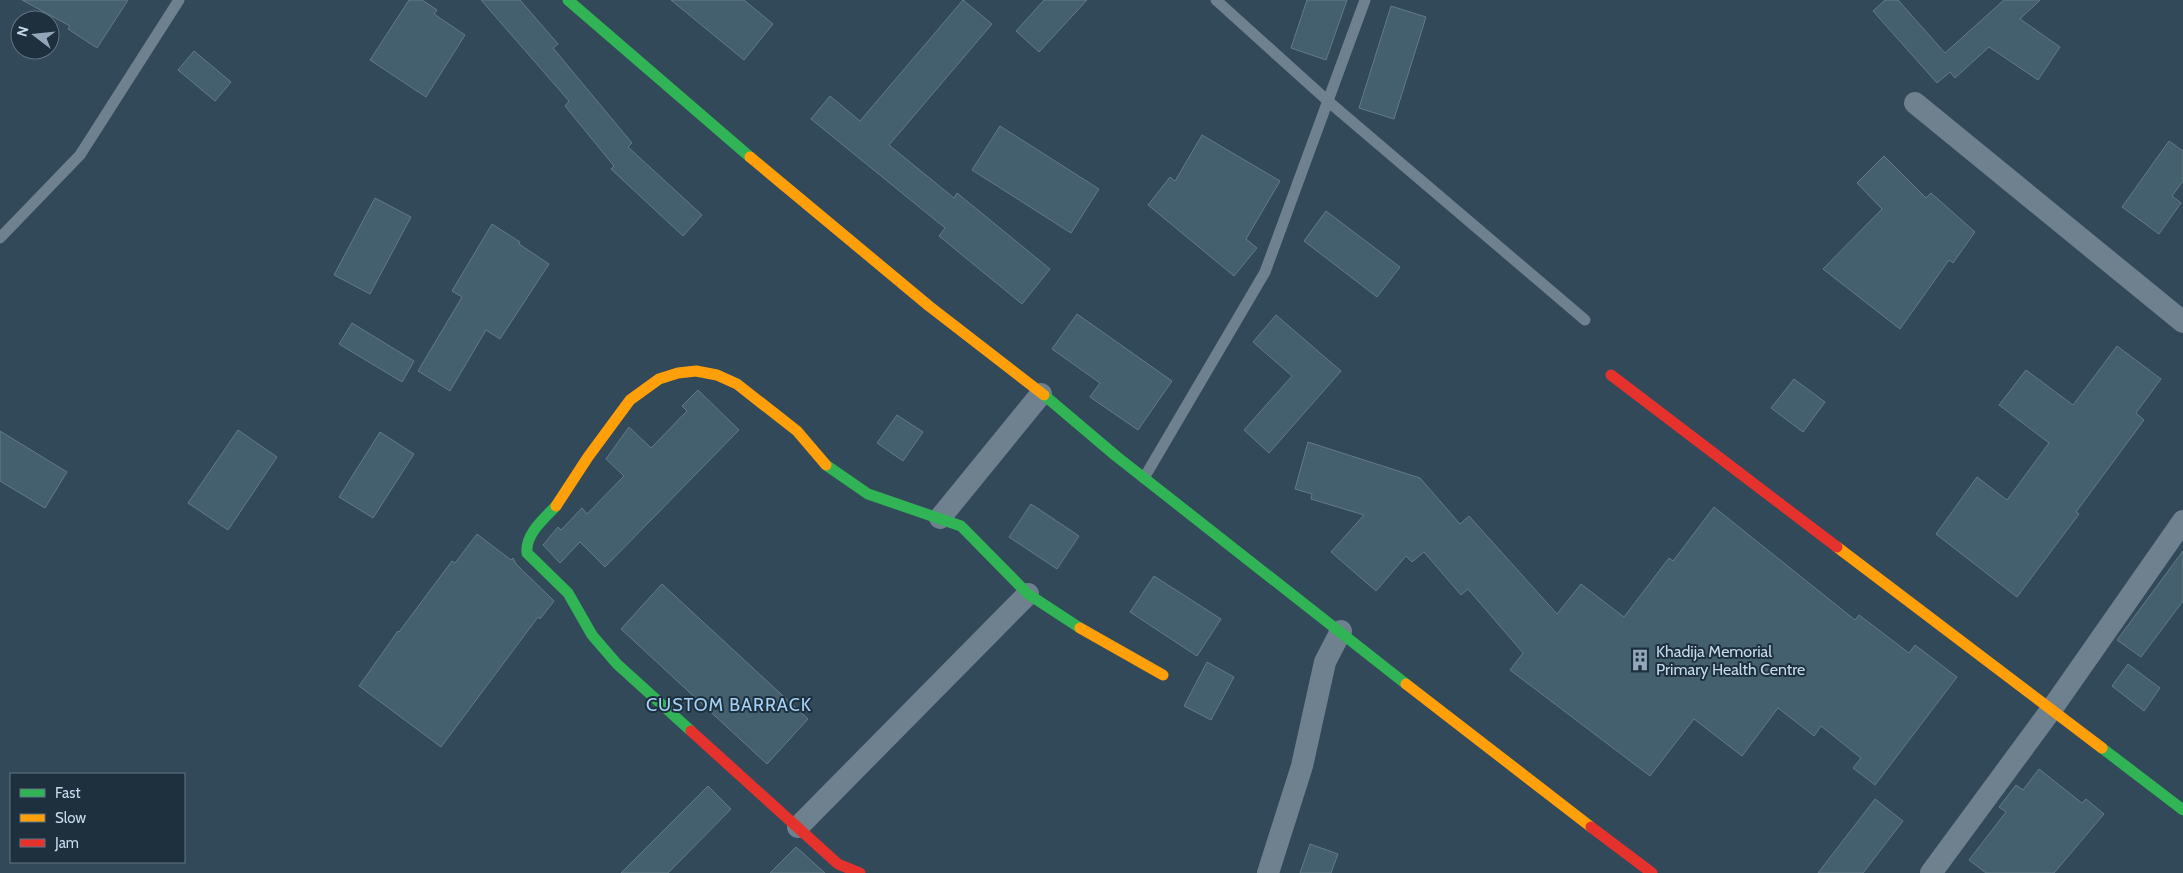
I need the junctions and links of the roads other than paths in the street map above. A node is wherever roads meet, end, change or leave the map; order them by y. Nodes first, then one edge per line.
1 (179, 0) edge
2 (568, 0) edge
3 (1216, 0) edge
4 (1365, 0) edge
5 (1328, 102) junction
6 (1915, 103) dead end
7 (0, 238) edge
8 (1585, 320) dead end
9 (2183, 322) edge
10 (1611, 375) dead end
11 (1041, 394) junction
12 (1144, 478) junction
13 (940, 518) junction
14 (2183, 521) edge
15 (1028, 594) junction
16 (1341, 631) junction
17 (1162, 675) dead end
18 (2052, 710) junction
19 (2183, 810) edge
20 (798, 828) junction
21 (860, 873) edge
22 (1268, 873) edge
23 (1652, 873) edge
24 (1931, 873) edge

1 - 7 lane
2 - 11 street
3 - 5 lane
4 - 5 lane
5 - 8 lane
5 - 12 lane
6 - 9 street
10 - 18 street
11 - 12 street
11 - 13 street
12 - 16 street
13 - 15 street
13 - 20 street
14 - 18 street
15 - 17 street
15 - 20 street
16 - 22 street
16 - 23 street
18 - 19 street
18 - 24 street
20 - 21 street

